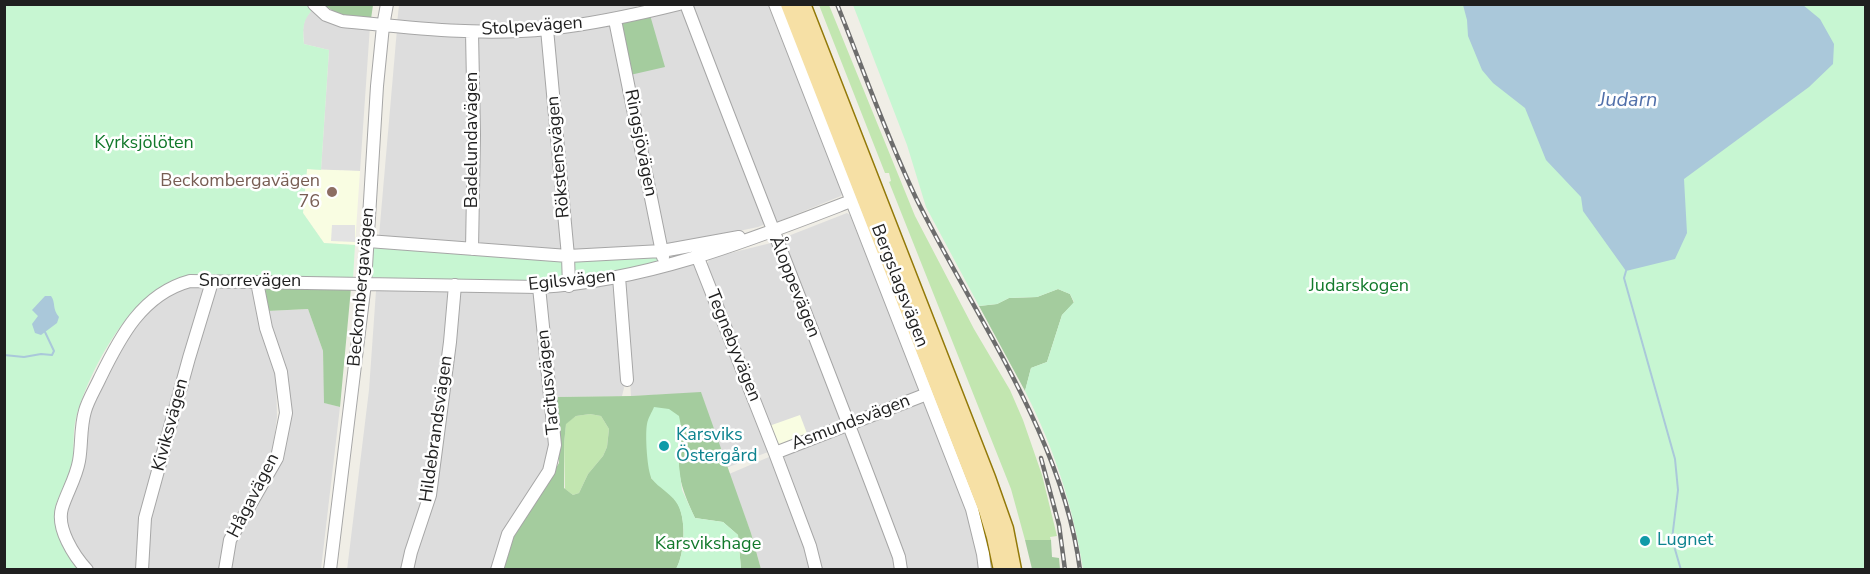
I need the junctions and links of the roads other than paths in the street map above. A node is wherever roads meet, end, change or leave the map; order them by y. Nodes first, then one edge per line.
1 (314, 4) edge
2 (387, 4) edge
3 (679, 4) edge
4 (686, 4) edge
5 (775, 4) edge
6 (789, 4) edge
7 (802, 4) edge
8 (615, 20) junction
9 (383, 26) junction
10 (547, 29) junction
11 (472, 32) junction
12 (851, 201) junction
13 (772, 231) junction
14 (368, 241) junction
15 (472, 249) junction
16 (662, 251) junction
17 (568, 256) junction
18 (698, 258) junction
19 (665, 267) junction
20 (619, 277) junction
21 (212, 282) junction
22 (257, 282) junction
23 (364, 283) junction
24 (455, 285) junction
25 (569, 286) junction
26 (539, 287) junction
27 (627, 380) dead end
28 (927, 394) junction
29 (850, 425) junction
30 (775, 453) junction
31 (87, 570) edge
32 (142, 570) edge
33 (225, 570) edge
34 (330, 570) edge
35 (407, 570) edge
36 (497, 570) edge
37 (816, 570) edge
38 (901, 570) edge
39 (985, 570) edge
40 (1002, 570) edge
41 (1013, 570) edge

1 - 9 street, Stolpevägen
2 - 9 street, Beckombergavägen
3 - 8 street, Stolpevägen
4 - 13 street, Åloppevägen
5 - 12 street, Bergslagsvägen
6 - 40 main road, Bergslagsvägen
7 - 41 main road, Bergslagsvägen
8 - 10 street, Stolpevägen
8 - 16 street, Ringsjövägen
9 - 11 street, Stolpevägen
9 - 14 street, Beckombergavägen
10 - 11 street, Stolpevägen
10 - 17 street, Rökstensvägen
11 - 15 street, Badelundavägen
12 - 13 street, Egilsvägen
12 - 28 street, Bergslagsvägen
13 - 16 street, Egilsvägen
13 - 18 street, Egilsvägen
13 - 29 street, Åloppevägen
14 - 15 street, Egilsvägen
14 - 23 street, Beckombergavägen
15 - 17 street, Egilsvägen
16 - 17 street, Egilsvägen
16 - 19 street, Ringsjövägen
17 - 25 street, Rökstensvägen
18 - 19 street, Egilsvägen
18 - 30 street, Tegnebyvägen
19 - 20 street, Egilsvägen
20 - 25 street, Egilsvägen
20 - 27 street
21 - 22 street, Snorrevägen
21 - 31 street, Snorrevägen
21 - 32 street, Kiviksvägen
22 - 23 street, Snorrevägen
22 - 33 street, Hågavägen
23 - 24 street, Egilsvägen
23 - 34 street, Beckombergavägen
24 - 26 street, Egilsvägen
24 - 35 street, Hildebrandsvägen
25 - 26 street, Egilsvägen
26 - 36 street, Tacitusvägen
28 - 29 street, Asmundsvägen
28 - 39 street, Bergslagsvägen
29 - 30 street, Asmundsvägen
29 - 38 street, Åloppevägen
30 - 37 street, Tegnebyvägen

